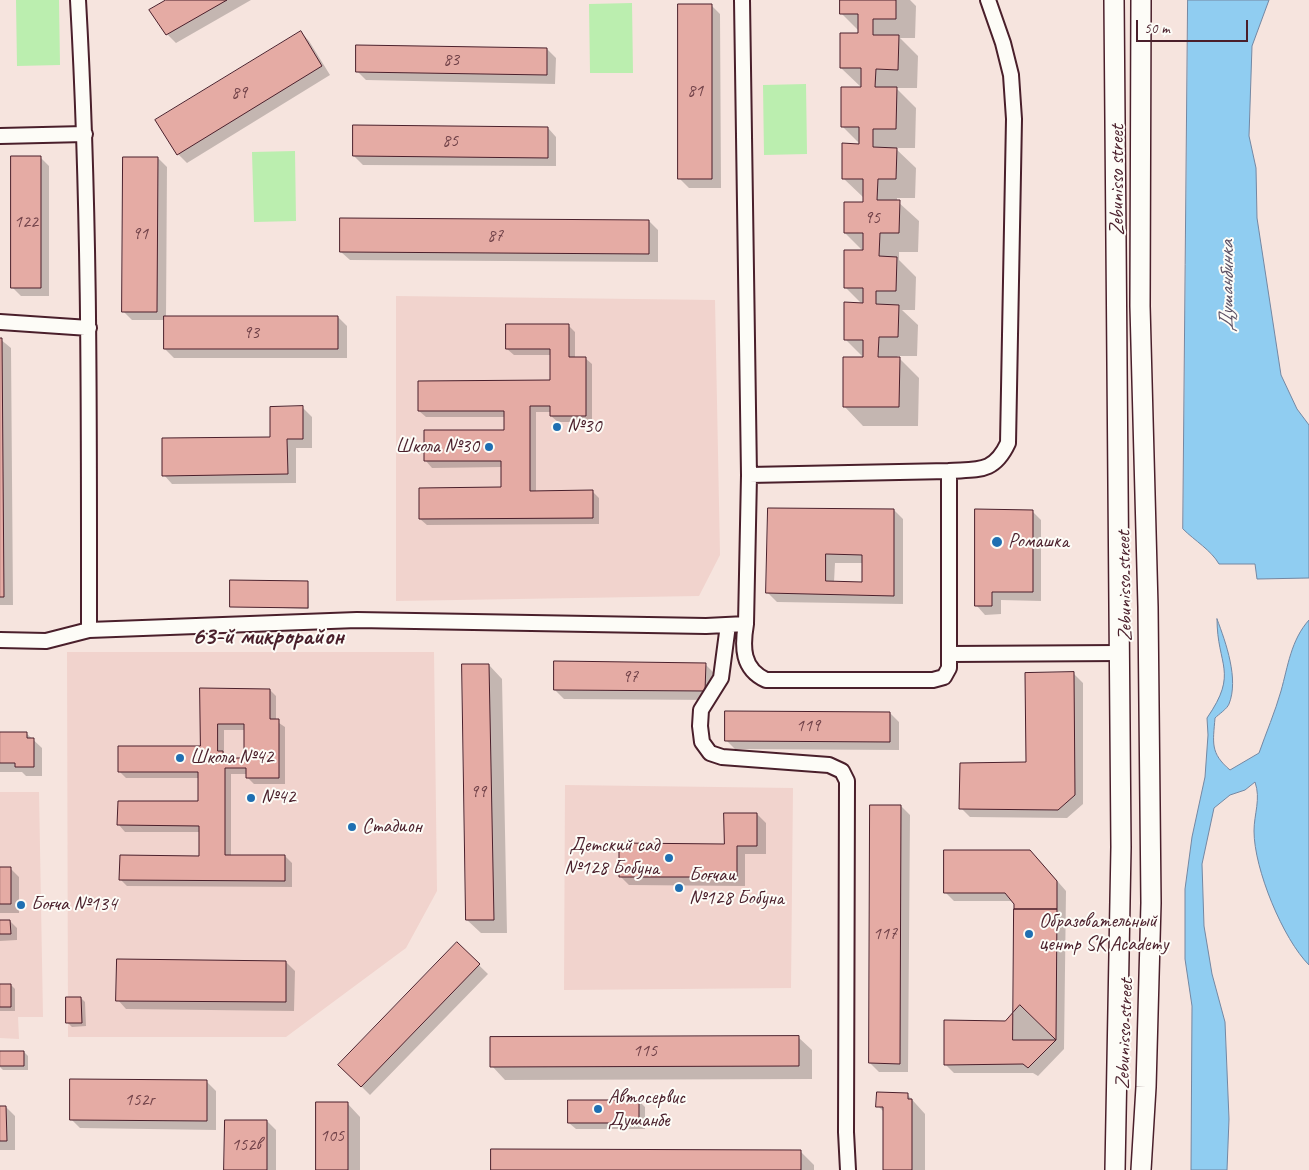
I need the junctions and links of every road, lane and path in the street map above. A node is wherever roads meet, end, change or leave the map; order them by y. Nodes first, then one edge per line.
1 (78, 0) edge
2 (742, 0) edge
3 (988, 0) edge
4 (1114, 0) edge
5 (1141, 0) edge
6 (85, 134) junction
7 (0, 136) edge
8 (0, 322) edge
9 (89, 328) junction
10 (949, 471) junction
11 (749, 475) junction
12 (746, 624) junction
13 (728, 625) junction
14 (89, 630) junction
15 (0, 640) edge
16 (1120, 653) junction
17 (950, 654) junction
18 (848, 1170) edge
19 (1115, 1170) edge
20 (1141, 1170) edge

1 - 6 street
2 - 11 street
3 - 10 street
4 - 16 main road
5 - 20 main road, Zebunisso street
6 - 7 street
6 - 9 street
8 - 9 street
9 - 14 street
10 - 11 street
10 - 17 street
11 - 12 street
12 - 13 street
12 - 17 street
13 - 14 street
13 - 18 street
14 - 15 street
16 - 17 street
16 - 19 main road

